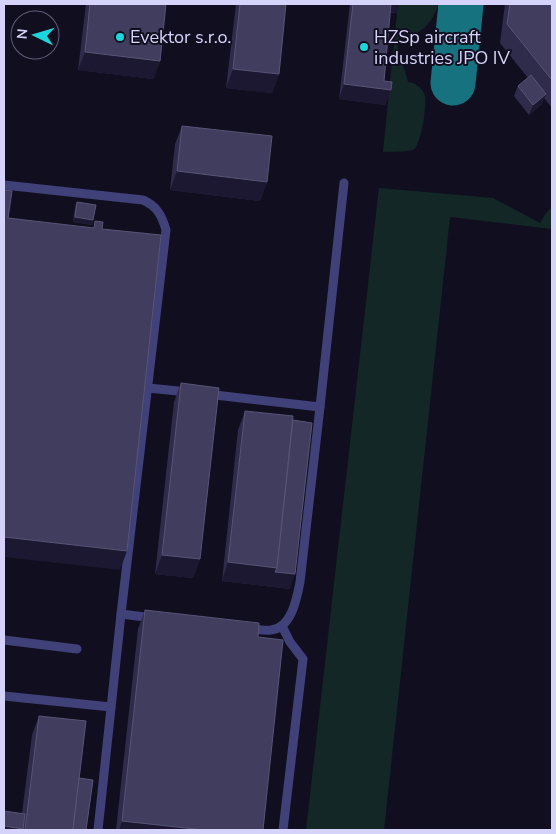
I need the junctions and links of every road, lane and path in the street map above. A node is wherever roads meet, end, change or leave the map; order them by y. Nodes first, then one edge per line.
1 (344, 183) dead end
2 (4, 185) edge
3 (148, 388) junction
4 (320, 407) junction
5 (121, 614) junction
6 (159, 618) edge
7 (282, 626) junction
8 (236, 627) edge
9 (4, 640) edge
10 (78, 649) dead end
11 (4, 696) edge
12 (110, 707) junction
13 (98, 830) edge
14 (283, 830) edge

1 - 4 lane
2 - 3 lane
3 - 4 lane
3 - 5 lane
4 - 7 lane
5 - 6 lane
5 - 12 lane
7 - 8 lane
7 - 14 lane
9 - 10 lane
11 - 12 lane
12 - 13 lane

